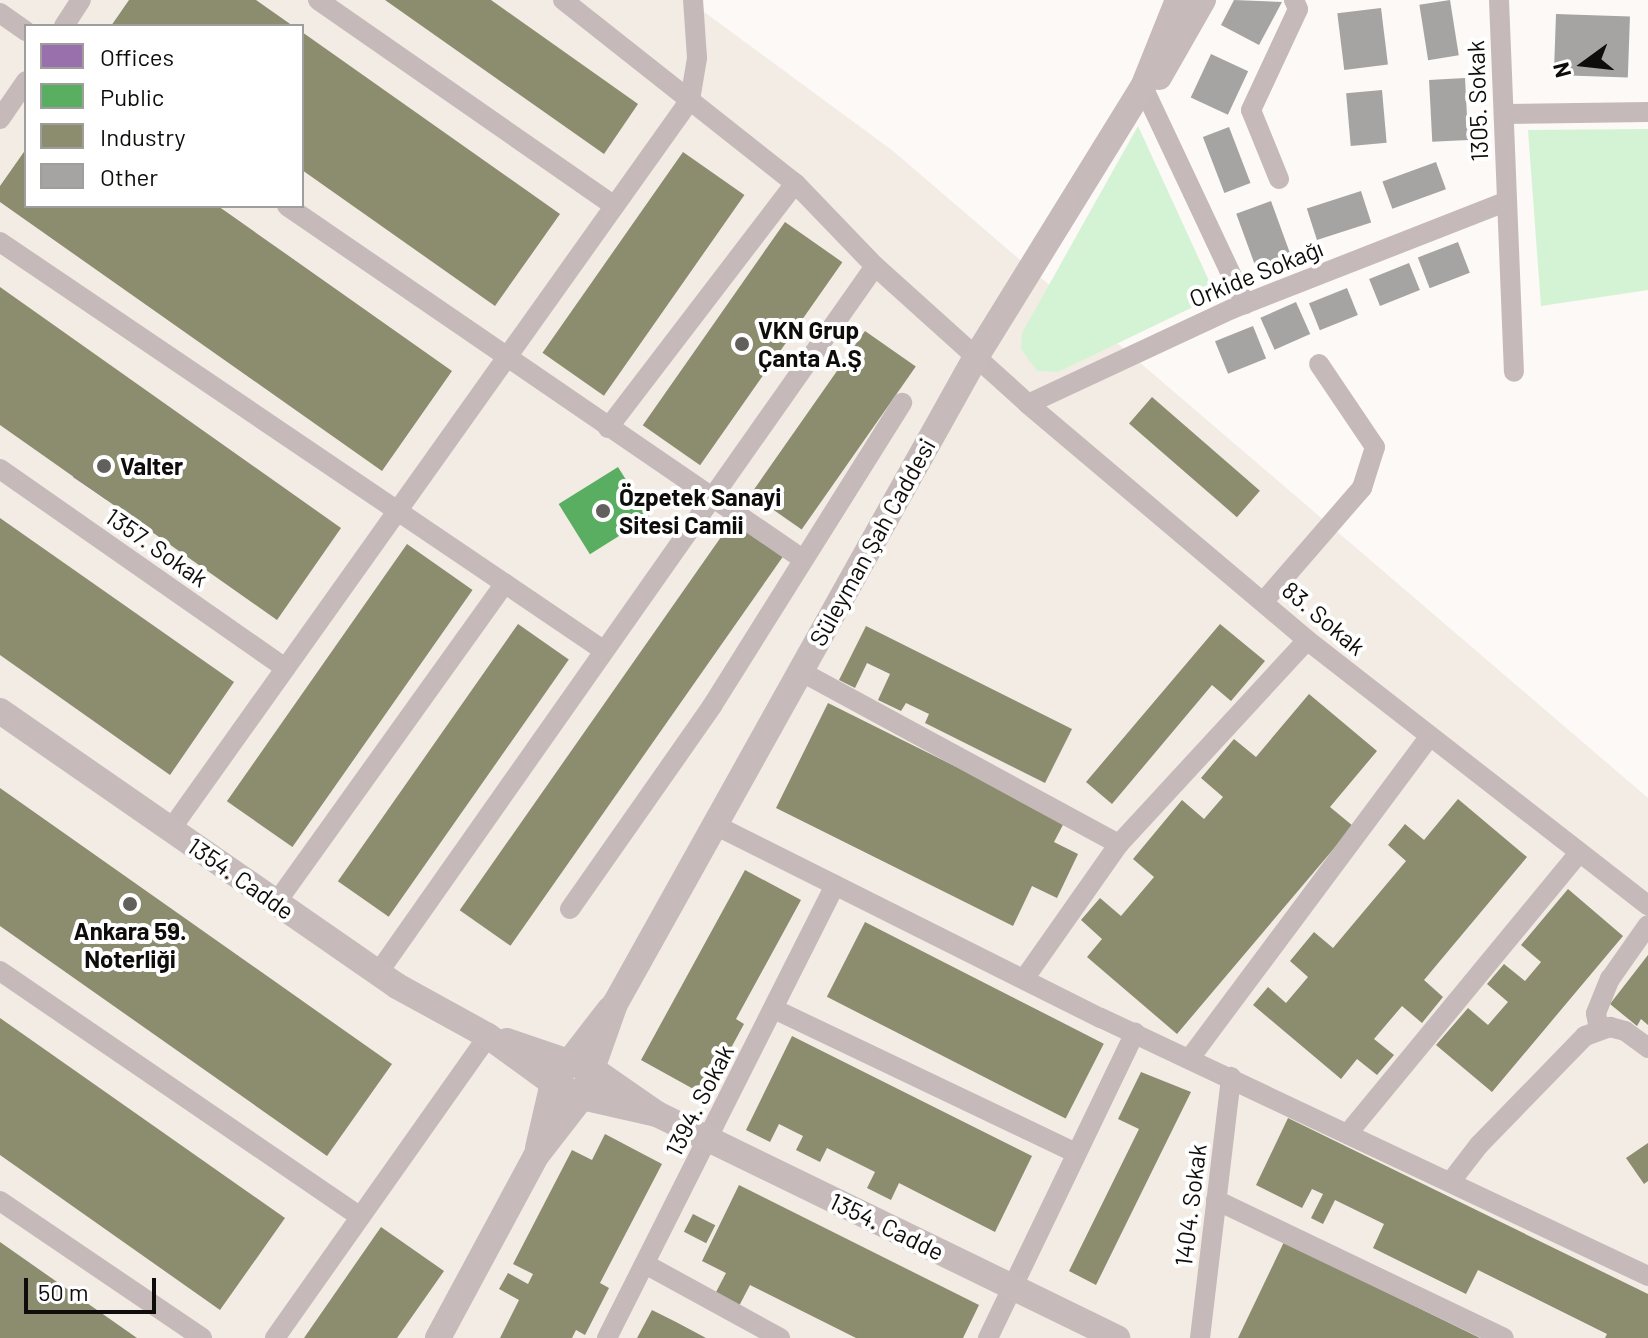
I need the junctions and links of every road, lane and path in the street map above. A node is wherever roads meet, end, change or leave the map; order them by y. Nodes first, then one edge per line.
1 (81, 0) edge
2 (318, 0) edge
3 (563, 0) edge
4 (693, 0) edge
5 (1178, 0) edge
6 (1203, 0) edge
7 (1294, 0) edge
8 (1499, 0) edge
9 (0, 13) edge
10 (65, 24) edge
11 (24, 30) edge
12 (24, 84) edge
13 (1143, 87) junction
14 (690, 100) junction
15 (1648, 112) edge
16 (1504, 114) junction
17 (0, 119) edge
18 (1279, 179) dead end
19 (795, 183) junction
20 (1507, 201) junction
21 (612, 204) junction
22 (290, 208) edge
23 (0, 242) edge
24 (875, 266) junction
25 (1245, 304) junction
26 (507, 353) junction
27 (976, 357) junction
28 (1319, 364) dead end
29 (1514, 372) dead end
30 (902, 403) dead end
31 (1028, 404) junction
32 (608, 428) junction
33 (0, 469) edge
34 (711, 495) junction
35 (397, 509) junction
36 (801, 558) junction
37 (505, 583) junction
38 (1264, 601) junction
39 (1307, 640) junction
40 (603, 650) junction
41 (285, 668) junction
42 (800, 671) junction
43 (0, 711) edge
44 (1429, 737) junction
45 (713, 824) junction
46 (171, 829) junction
47 (1119, 844) junction
48 (1579, 853) junction
49 (835, 885) junction
50 (276, 903) junction
51 (1648, 905) edge
52 (570, 909) dead end
53 (1648, 925) edge
54 (0, 971) edge
55 (378, 973) junction
56 (1024, 979) junction
57 (615, 1004) junction
58 (774, 1009) junction
59 (1599, 1029) junction
60 (1135, 1033) junction
61 (488, 1036) junction
62 (1648, 1048) edge
63 (568, 1058) junction
64 (1190, 1058) junction
65 (595, 1071) junction
66 (1231, 1077) junction
67 (553, 1083) junction
68 (582, 1097) junction
69 (657, 1114) junction
70 (1349, 1132) junction
71 (708, 1140) junction
72 (1076, 1153) junction
73 (536, 1156) junction
74 (1452, 1180) junction
75 (1216, 1200) junction
76 (0, 1201) edge
77 (360, 1217) junction
78 (645, 1264) junction
79 (1648, 1276) edge
80 (1011, 1286) junction
81 (1084, 1331) edge
82 (202, 1338) edge
83 (275, 1338) edge
84 (438, 1338) edge
85 (607, 1338) edge
86 (780, 1338) edge
87 (988, 1338) edge
88 (1117, 1338) edge
89 (1200, 1338) edge
90 (1504, 1338) edge

1 - 10 street
2 - 21 street
3 - 14 street, 83. Sokak
4 - 14 street
5 - 13 main road, Süleyman Şah Caddesi
6 - 13 main road, Süleyman Şah Caddesi
7 - 18 street
8 - 16 street, 1305. Sokak
9 - 11 street
12 - 17 street
13 - 25 street
13 - 27 main road, Süleyman Şah Caddesi
14 - 19 street, 83. Sokak
14 - 21 street
15 - 16 street
16 - 20 street, 1305. Sokak
19 - 24 street, 83. Sokak
19 - 32 street
20 - 25 street, Orkide Sokağı
20 - 29 street, 1305. Sokak
21 - 26 street
22 - 26 street
23 - 35 street
24 - 27 street, 83. Sokak
24 - 34 street
25 - 31 street, Orkide Sokağı
26 - 32 street
26 - 35 street
27 - 31 street, 83. Sokak
27 - 42 main road, Süleyman Şah Caddesi
28 - 38 street
30 - 36 street
31 - 38 street, 83. Sokak
32 - 34 street
33 - 41 street, 1357. Sokak
34 - 36 street
34 - 40 street
35 - 37 street
35 - 41 street
36 - 52 street
37 - 40 street
37 - 50 street
38 - 39 street, 83. Sokak
39 - 44 street, 83. Sokak
39 - 47 street
40 - 55 street
41 - 46 street
42 - 45 main road, Süleyman Şah Caddesi
42 - 47 street
43 - 46 main road, 1354. Cadde
44 - 48 street, 83. Sokak
44 - 64 street
45 - 49 street
45 - 57 main road, Süleyman Şah Caddesi
46 - 50 main road, 1354. Cadde
47 - 56 street
48 - 51 street, 83. Sokak
48 - 70 street
49 - 56 street
49 - 58 street, 1394. Sokak
50 - 55 main road, 1354. Cadde
53 - 59 street
54 - 77 street
55 - 61 main road, 1354. Cadde
56 - 60 street
57 - 63 main road
57 - 65 main road
58 - 71 street, 1394. Sokak
58 - 72 street
59 - 62 street
59 - 74 street
60 - 64 street
60 - 72 street
61 - 63 main road, 1354. Cadde
61 - 67 main road, 1354. Cadde
61 - 77 street
63 - 65 main road, 1354. Cadde
63 - 67 main road
64 - 66 street
65 - 68 main road
65 - 69 main road, 1354. Cadde
66 - 70 street
66 - 75 street, 1404. Sokak
67 - 68 main road, 1354. Cadde
67 - 73 main road
68 - 69 main road, 1354. Cadde
68 - 73 main road
69 - 71 main road, 1354. Cadde
70 - 74 street
71 - 78 street, 1394. Sokak
71 - 80 main road, 1354. Cadde
72 - 80 street
73 - 84 main road
74 - 79 street
75 - 89 street, 1404. Sokak
75 - 90 street
76 - 82 street
77 - 83 street
78 - 85 street, 1394. Sokak
78 - 86 street
80 - 81 main road, 1354. Cadde
80 - 87 street
81 - 88 main road, 1354. Cadde

